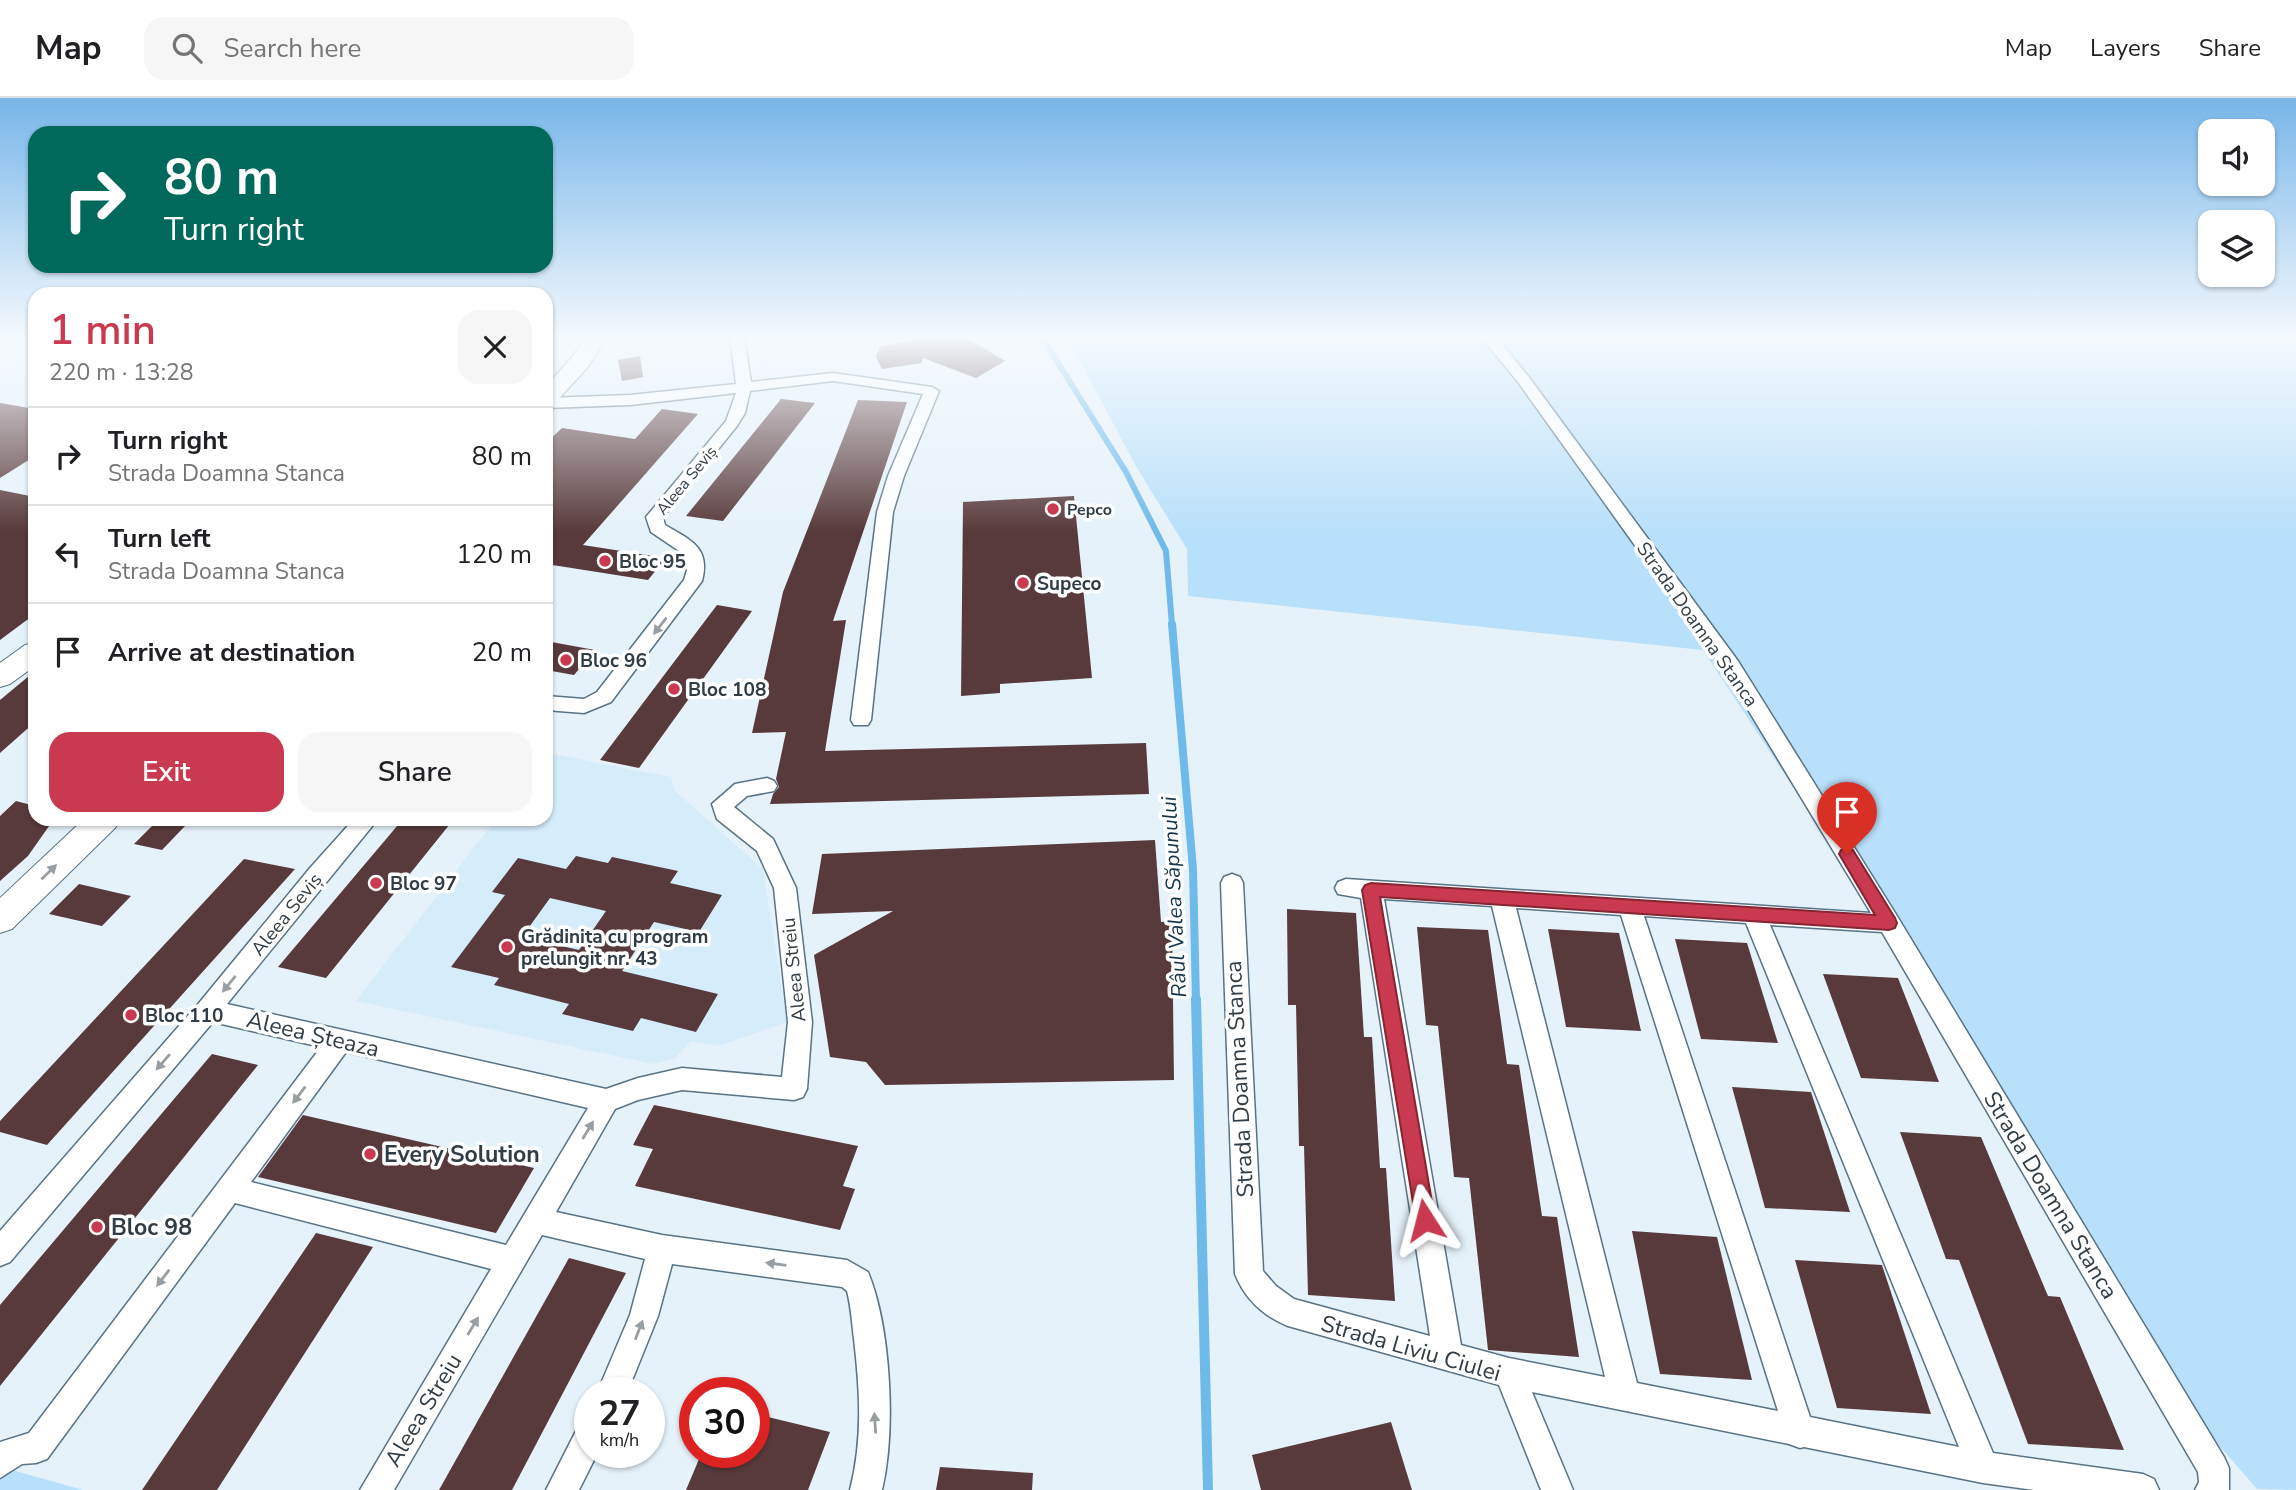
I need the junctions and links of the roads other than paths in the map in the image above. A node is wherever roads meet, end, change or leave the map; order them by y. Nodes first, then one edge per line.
1 (740, 402) edge
2 (927, 402) edge
3 (1540, 402) edge
4 (28, 657) edge
5 (0, 677) edge
6 (553, 704) edge
7 (861, 720) dead end
8 (767, 786) dead end
9 (97, 826) edge
10 (360, 826) edge
11 (1232, 883) dead end
12 (1502, 899) junction
13 (1630, 908) junction
14 (1755, 916) junction
15 (0, 919) edge
16 (1889, 923) junction
17 (208, 1010) junction
18 (340, 1041) junction
19 (606, 1101) junction
20 (229, 1189) junction
21 (534, 1220) junction
22 (662, 1249) junction
23 (0, 1252) edge
24 (512, 1260) junction
25 (1249, 1274) joint
26 (1448, 1357) junction
27 (1510, 1373) junction
28 (619, 1377) edge
29 (1625, 1397) junction
30 (1800, 1433) junction
31 (0, 1462) edge
32 (574, 1467) edge
33 (1983, 1467) junction
34 (2212, 1479) edge
35 (376, 1490) edge
36 (562, 1490) edge
37 (866, 1490) edge
38 (1557, 1490) edge
39 (2143, 1490) edge

1 -> 6 street, Aleea Seviș
2 - 7 street
3 - 16 street, Strada Doamna Stanca
4 - 5 street
8 - 19 street, Aleea Streiu
15 -> 9 street
10 -> 17 street, Aleea Seviș
11 - 25 street, Strada Doamna Stanca
12 - 13 street
12 - 26 street
12 - 29 street
13 - 14 street
13 - 30 street
14 - 16 street
14 - 33 street
16 - 34 street, Strada Doamna Stanca
17 - 18 street, Aleea Șteaza
17 -> 23 street
18 - 19 street, Aleea Șteaza
18 -> 20 street
21 -> 19 street, Aleea Streiu
20 - 24 street
20 -> 31 street
21 - 22 street
21 - 24 street, Aleea Streiu
28 -> 22 street
37 -> 22 street
35 -> 24 street, Aleea Streiu
25 - 26 street, Strada Liviu Ciulei
26 - 27 street, Strada Liviu Ciulei
27 - 29 street
27 - 38 street, Strada Liviu Ciulei
29 - 30 street
30 - 33 street
32 - 36 street
33 - 39 street

